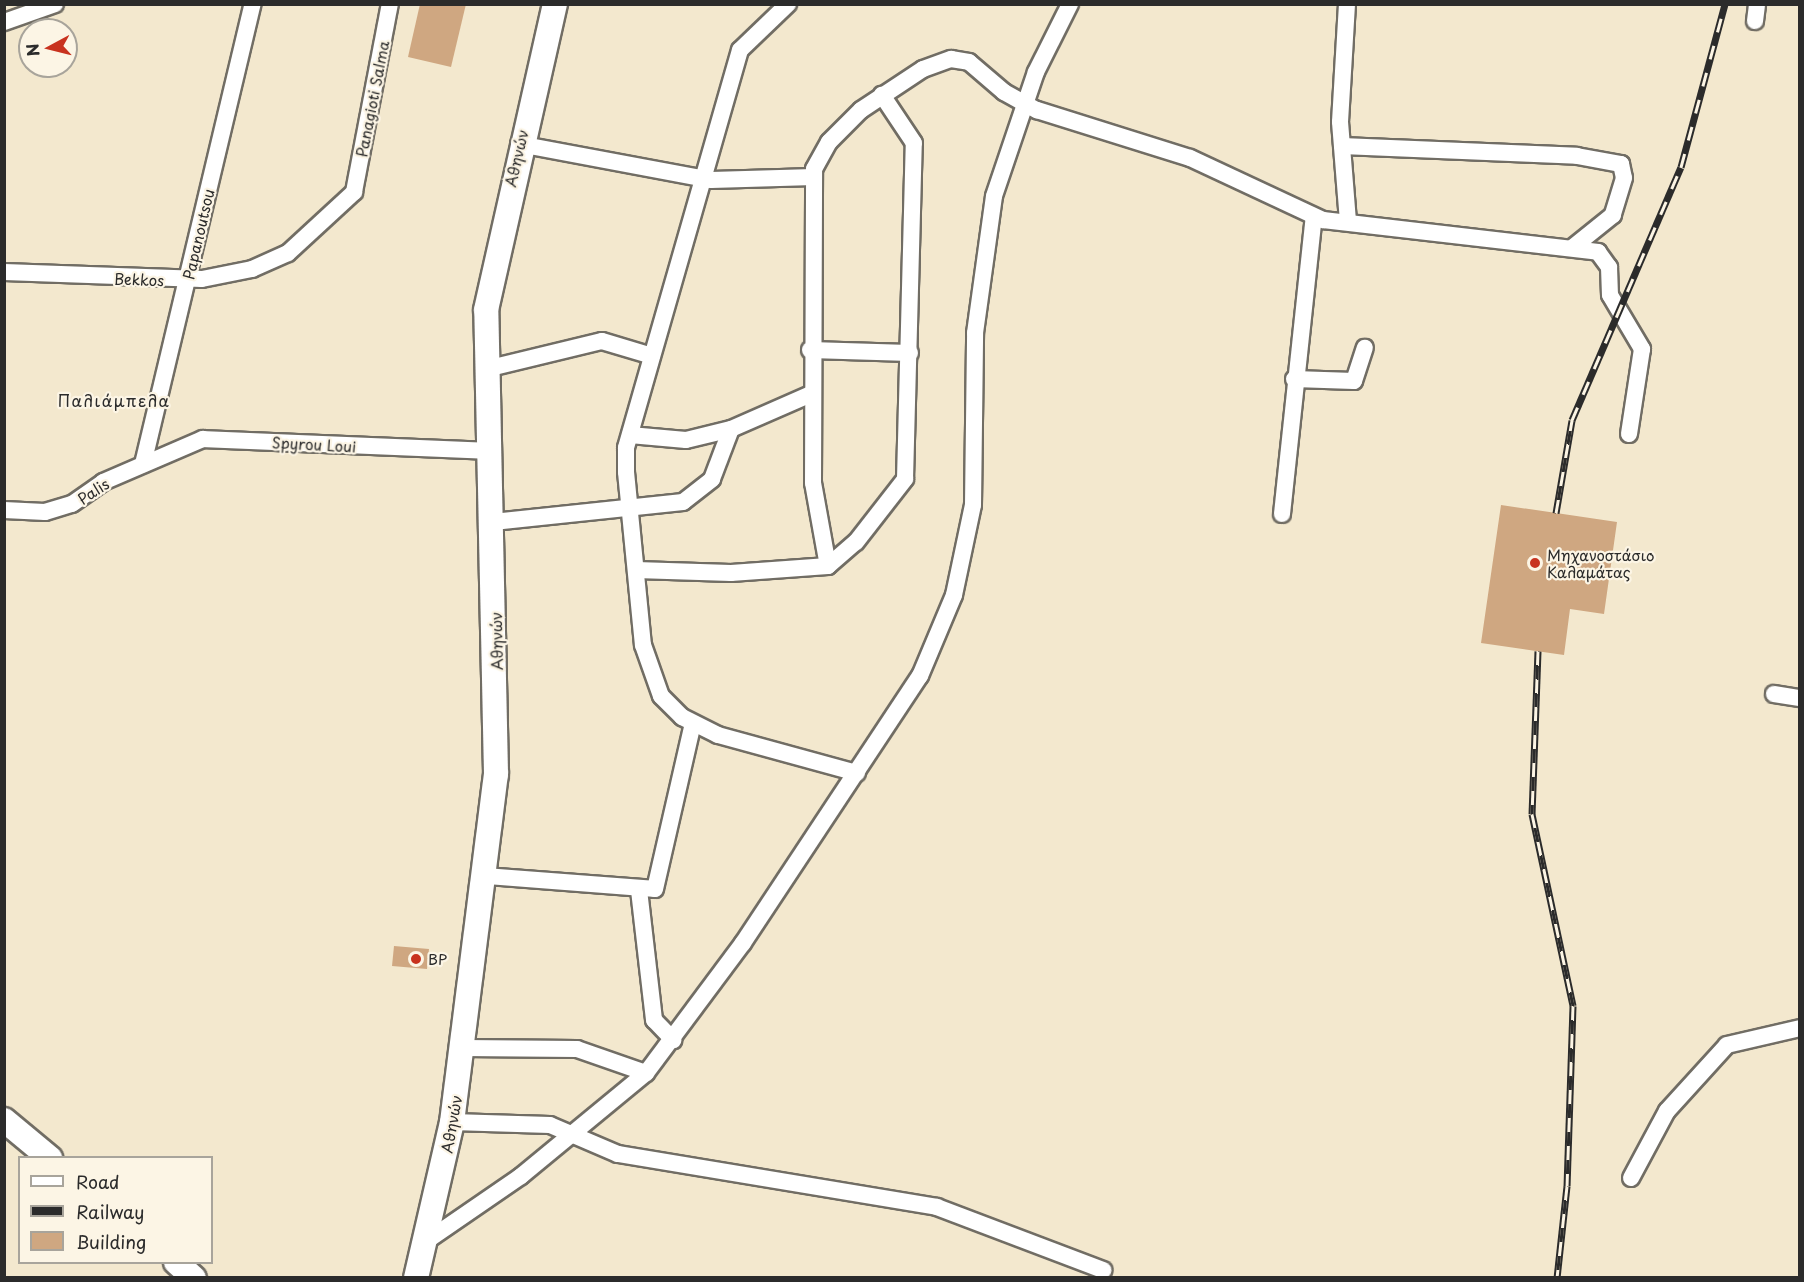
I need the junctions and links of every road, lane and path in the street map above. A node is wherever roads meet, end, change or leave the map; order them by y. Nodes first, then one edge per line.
1 (55, 4) edge
2 (253, 4) edge
3 (390, 4) edge
4 (555, 4) edge
5 (788, 4) edge
6 (1052, 4) edge
7 (1070, 4) edge
8 (1347, 4) edge
9 (1062, 20) junction
10 (4, 22) edge
11 (882, 95) junction
12 (1024, 104) junction
13 (519, 144) junction
14 (1342, 146) junction
15 (814, 177) junction
16 (705, 179) junction
17 (354, 192) joint
18 (1314, 217) junction
19 (1348, 221) junction
20 (1573, 247) junction
21 (4, 272) edge
22 (188, 280) junction
23 (1365, 348) dead end
24 (810, 350) junction
25 (910, 353) junction
26 (652, 356) junction
27 (486, 369) junction
28 (1294, 379) junction
29 (811, 394) junction
30 (731, 429) junction
31 (1629, 434) dead end
32 (630, 435) junction
33 (490, 451) junction
34 (143, 464) junction
35 (629, 508) junction
36 (4, 510) edge
37 (1282, 514) dead end
38 (493, 522) junction
39 (828, 566) junction
40 (636, 570) junction
41 (1774, 694) dead end
42 (1800, 698) edge
43 (693, 723) junction
44 (857, 773) junction
45 (486, 876) junction
46 (639, 890) junction
47 (1800, 1028) edge
48 (673, 1041) junction
49 (464, 1048) junction
50 (645, 1073) junction
51 (4, 1120) edge
52 (453, 1122) junction
53 (574, 1135) junction
54 (48, 1156) edge
55 (1631, 1178) dead end
56 (428, 1240) junction
57 (177, 1264) edge
58 (1103, 1270) dead end
59 (194, 1278) edge
60 (416, 1278) edge

1 - 10 street
2 - 22 street, Papanoutsou
3 - 17 street, Panagioti Salma
4 - 13 main road, Αθηνών
5 - 16 street
6 - 9 street
7 - 9 street
8 - 14 street
9 - 12 street
11 - 12 street
11 - 15 street
11 - 25 street
12 - 18 street
12 - 44 street
13 - 16 street
13 - 27 main road, Αθηνών
14 - 19 street
14 - 20 street
15 - 16 street
15 - 24 street
16 - 26 street
17 - 22 street, Bekkos
18 - 19 street
18 - 28 street
19 - 20 street
20 - 31 street
21 - 22 street, Bekkos
22 - 34 street, Papanoutsou
23 - 28 street
24 - 25 street
24 - 29 street
25 - 39 street
26 - 27 street
26 - 32 street
27 - 33 main road, Αθηνών
28 - 37 street
29 - 30 street
29 - 39 street
30 - 32 street
30 - 35 street
32 - 35 street
33 - 34 street, Spyrou Loui
33 - 38 main road, Αθηνών
34 - 36 street, Palis
35 - 38 street
35 - 40 street
38 - 45 main road, Αθηνών
39 - 40 street
40 - 43 street
41 - 42 street
43 - 44 street
43 - 46 street
44 - 48 street
45 - 46 street
45 - 49 main road, Αθηνών
46 - 48 street
47 - 55 street
48 - 50 street
49 - 50 street
49 - 52 main road, Αθηνών
50 - 53 street
51 - 54 main road
52 - 53 street
52 - 56 main road, Αθηνών
53 - 56 street
53 - 58 street
56 - 60 main road, Αθηνών
57 - 59 main road

